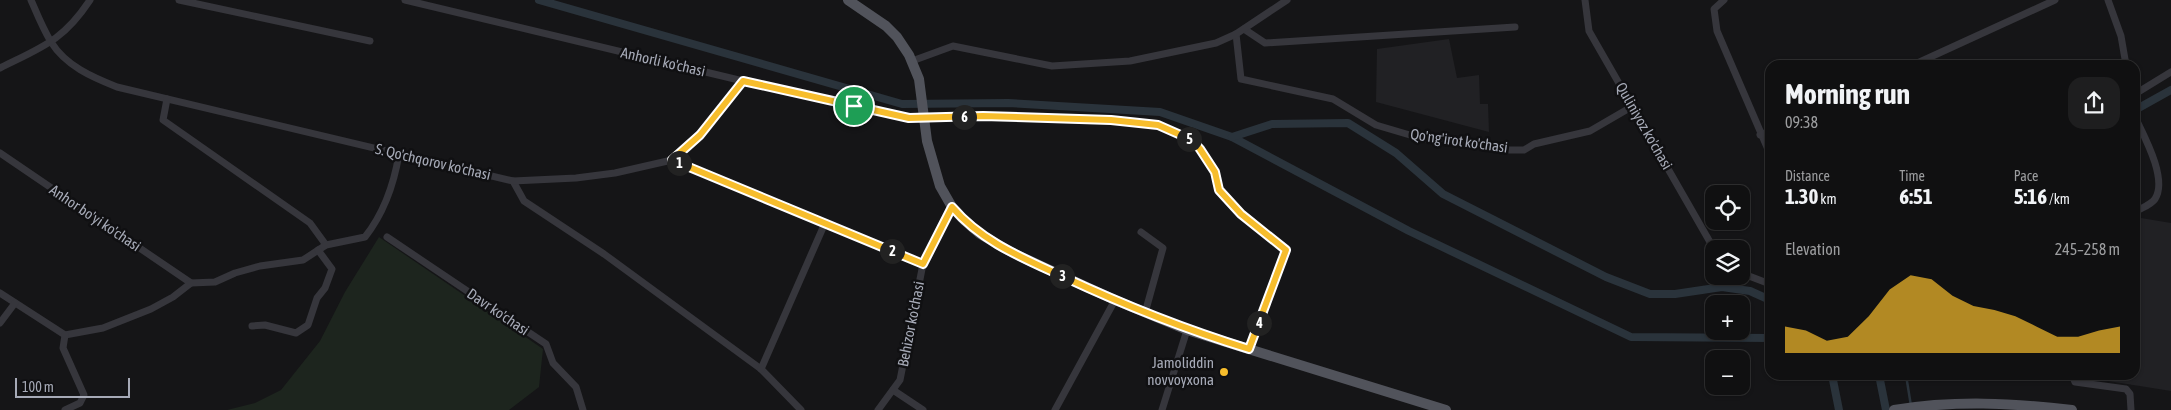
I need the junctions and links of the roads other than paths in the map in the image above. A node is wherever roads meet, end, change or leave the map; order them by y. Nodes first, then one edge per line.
1 (31, 0) edge
2 (90, 0) edge
3 (179, 0) edge
4 (404, 0) edge
5 (848, 0) edge
6 (1287, 0) edge
7 (1585, 0) edge
8 (1724, 0) edge
9 (2055, 0) edge
10 (2108, 0) edge
11 (1515, 27) dead end
12 (1244, 29) junction
13 (1236, 34) junction
14 (370, 41) dead end
15 (51, 43) junction
16 (1924, 60) edge
17 (2125, 60) edge
18 (912, 61) junction
19 (0, 68) edge
20 (2171, 72) edge
21 (743, 81) junction
22 (2140, 91) edge
23 (167, 99) junction
24 (1633, 106) junction
25 (923, 118) junction
26 (2140, 128) edge
27 (1765, 133) edge
28 (1760, 135) junction
29 (1765, 144) edge
30 (0, 153) edge
31 (399, 154) junction
32 (672, 160) junction
33 (513, 181) junction
34 (952, 207) junction
35 (2140, 209) edge
36 (826, 223) junction
37 (1141, 232) dead end
38 (387, 237) dead end
39 (1709, 240) edge
40 (326, 245) junction
41 (318, 250) junction
42 (923, 264) junction
43 (1750, 276) edge
44 (1765, 282) edge
45 (191, 283) junction
46 (0, 293) edge
47 (1115, 300) junction
48 (15, 303) junction
49 (1145, 313) junction
50 (0, 323) edge
51 (252, 326) dead end
52 (1187, 330) junction
53 (66, 335) junction
54 (1249, 349) junction
55 (761, 369) junction
56 (2074, 380) edge
57 (893, 390) junction
58 (1905, 408) edge
59 (65, 410) edge
60 (583, 410) edge
61 (801, 410) edge
62 (878, 410) edge
63 (923, 410) edge
64 (1055, 410) edge
65 (1162, 410) edge
66 (1446, 410) edge
67 (1895, 410) edge
68 (2072, 410) edge
69 (2131, 410) edge

1 - 15 street, S. Qo'chqorov ko'chasi
2 - 15 street
3 - 14 street
4 - 21 street, Anhorli ko'chasi
5 - 18 main road
6 - 12 street
7 - 24 street, Quliniyoz ko'chasi
8 - 28 street
9 - 16 street
10 - 17 street
11 - 12 street
12 - 13 street
13 - 18 street
13 - 24 street, Qo'ng'irot ko'chasi
15 - 19 street
15 - 23 street, S. Qo'chqorov ko'chasi
18 - 25 main road
20 - 22 street
21 - 25 street, Anhorli ko'chasi
21 - 32 street
23 - 31 street, S. Qo'chqorov ko'chasi
23 - 40 street
24 - 39 street, Quliniyoz ko'chasi
25 - 34 main road
25 - 54 street, Anhorli ko'chasi
26 - 35 street
27 - 28 street
28 - 29 street
30 - 45 street, Anhor bo'yi ko'chasi
31 - 33 street, S. Qo'chqorov ko'chasi
31 - 40 street
32 - 33 street, S. Qo'chqorov ko'chasi
32 - 36 street
33 - 55 street
34 - 42 street, Behizor ko'chasi
34 - 47 main road
36 - 42 street
36 - 55 street
37 - 49 street
38 - 60 street, Davr ko'chasi
40 - 41 street
41 - 45 street
41 - 51 street
42 - 57 street, Behizor ko'chasi
43 - 44 street
45 - 53 street
46 - 48 street
47 - 49 main road
47 - 64 street
48 - 50 street
48 - 53 street
49 - 52 main road
52 - 54 main road
52 - 65 street
53 - 59 street
54 - 66 main road
55 - 61 street
56 - 69 street
57 - 62 street, Behizor ko'chasi
57 - 63 street
58 - 67 main road
58 - 68 main road

